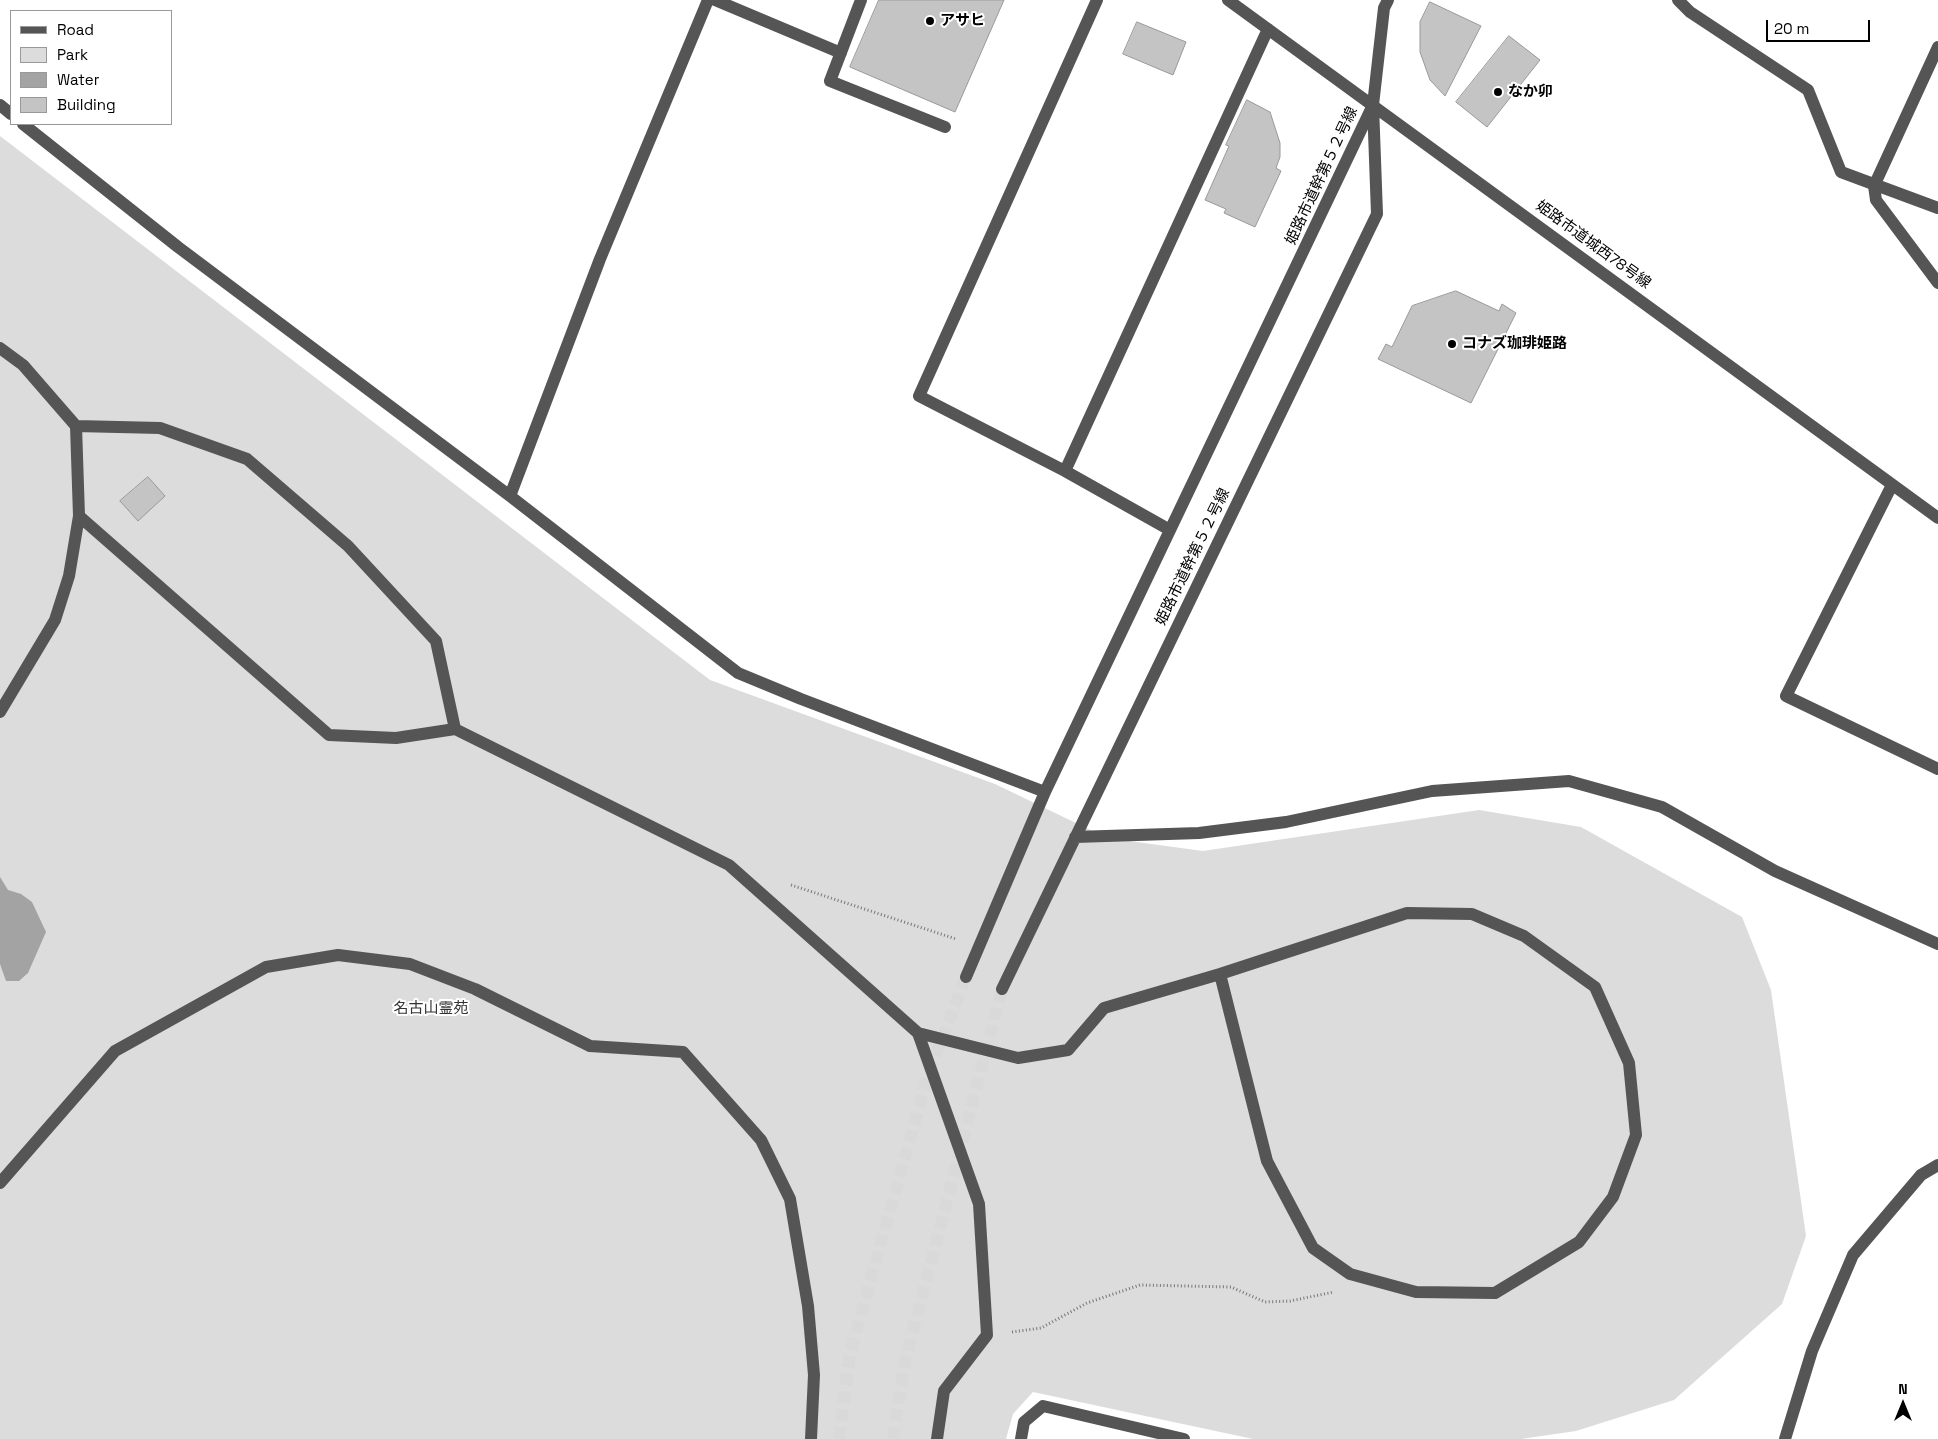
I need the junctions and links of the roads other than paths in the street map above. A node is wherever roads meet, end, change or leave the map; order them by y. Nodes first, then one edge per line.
1 (708, 0) edge
2 (715, 0) edge
3 (861, 0) edge
4 (1097, 0) edge
5 (1228, 0) edge
6 (1388, 0) edge
7 (1678, 0) edge
8 (1268, 28) junction
9 (1938, 48) edge
10 (841, 53) junction
11 (0, 105) edge
12 (1373, 105) junction
13 (10, 113) edge
14 (24, 125) edge
15 (946, 128) dead end
16 (1876, 180) junction
17 (1938, 208) edge
18 (1938, 284) edge
19 (0, 348) edge
20 (76, 426) junction
21 (1066, 471) junction
22 (1892, 485) junction
23 (510, 496) junction
24 (79, 516) junction
25 (1938, 518) edge
26 (1170, 530) junction
27 (0, 712) edge
28 (455, 729) junction
29 (1938, 769) edge
30 (1045, 792) junction
31 (1075, 837) junction
32 (1938, 944) edge
33 (1220, 974) junction
34 (966, 977) tunnel mouth
35 (1002, 988) tunnel mouth
36 (918, 1033) junction
37 (1938, 1165) edge
38 (0, 1183) edge
39 (811, 1439) edge
40 (937, 1439) edge
41 (1022, 1439) edge
42 (1184, 1439) edge
43 (1785, 1439) edge

1 - 23 street
2 - 10 street
3 - 10 street
4 - 21 street
5 - 8 street, 姫路市道城西78号線
6 - 12 street
7 - 16 street
8 - 12 street, 姫路市道城西78号線
8 - 21 street
9 - 16 street
10 - 15 street
11 - 13 street
12 - 22 street, 姫路市道城西78号線
12 - 26 street, 姫路市道幹第５２号線
12 - 31 street, 姫路市道幹第５２号線
14 - 23 street
16 - 17 street
16 - 18 street
19 - 20 street
20 - 24 street
20 - 28 street
21 - 26 street
22 - 25 street, 姫路市道城西78号線
22 - 29 street
23 - 30 street
24 - 27 street
24 - 28 street
26 - 30 street, 姫路市道幹第５２号線
28 - 36 street
30 - 34 street, 姫路市道幹第５２号線
31 - 32 street
31 - 35 street, 姫路市道幹第５２号線
33 - 33 street
33 - 36 street
36 - 40 street
37 - 43 street
38 - 39 street
41 - 42 street

